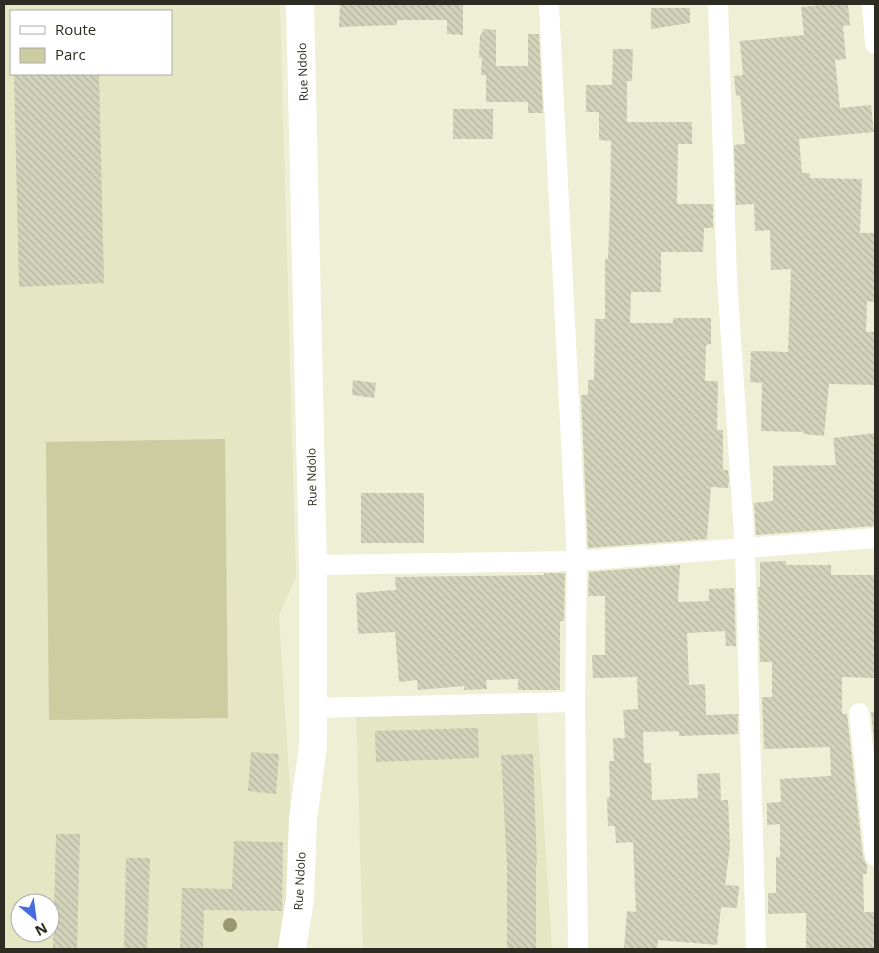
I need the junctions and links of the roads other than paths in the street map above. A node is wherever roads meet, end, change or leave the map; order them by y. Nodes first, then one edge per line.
1 (300, 4) edge
2 (548, 4) edge
3 (718, 4) edge
4 (872, 4) edge
5 (875, 44) edge
6 (875, 538) edge
7 (745, 549) junction
8 (577, 561) junction
9 (313, 565) junction
10 (575, 702) junction
11 (313, 708) junction
12 (859, 713) dead end
13 (309, 781) junction
14 (875, 856) edge
15 (292, 949) edge
16 (312, 949) edge
17 (578, 949) edge
18 (756, 949) edge

1 - 9 main road, Rue Ndolo
2 - 8 street
3 - 7 street
4 - 5 street
6 - 7 street
7 - 8 street
7 - 18 street
8 - 9 street
8 - 10 street
9 - 11 main road, Rue Ndolo
10 - 11 street
10 - 17 street
11 - 13 main road, Rue Ndolo
12 - 14 street
13 - 15 main road, Rue Ndolo
13 - 16 main road

